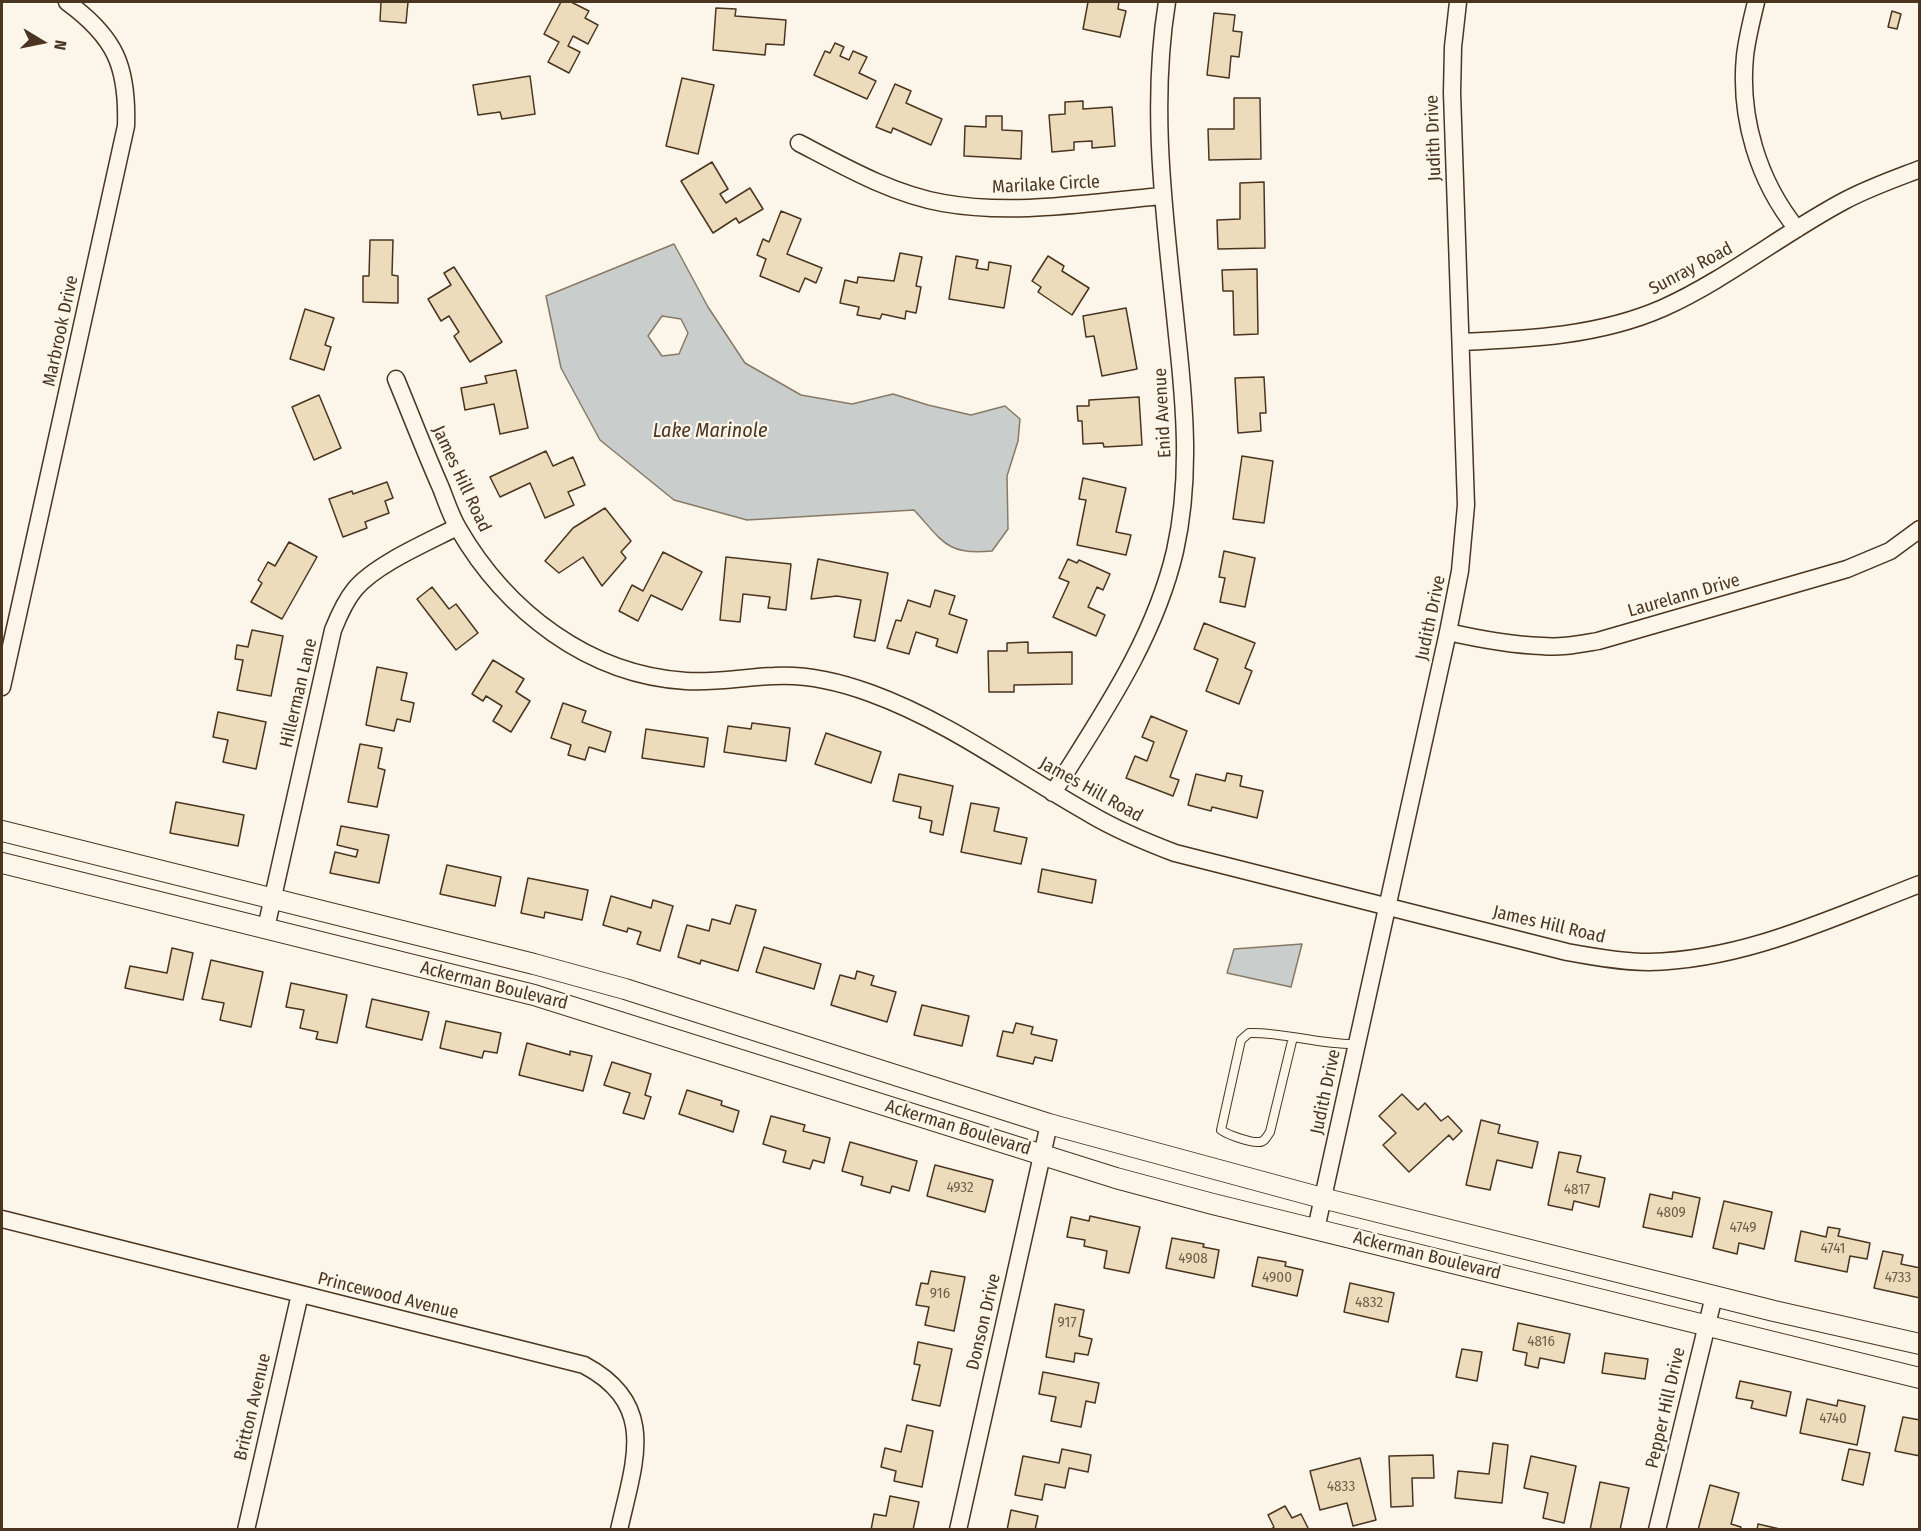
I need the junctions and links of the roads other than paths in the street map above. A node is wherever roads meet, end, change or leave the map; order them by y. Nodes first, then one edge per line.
1 (67, 2) edge
2 (1167, 2) edge
3 (1458, 2) edge
4 (1756, 2) edge
5 (799, 143) dead end
6 (1920, 170) edge
7 (1163, 196) junction
8 (1797, 229) junction
9 (1461, 342) junction
10 (396, 378) dead end
11 (458, 527) junction
12 (1920, 530) edge
13 (1448, 632) junction
14 (2, 687) edge
15 (1053, 793) junction
16 (2, 831) edge
17 (2, 863) edge
18 (1920, 884) edge
19 (272, 898) junction
20 (1389, 906) junction
21 (266, 928) junction
22 (1293, 1037) junction
23 (1356, 1044) junction
24 (1049, 1124) junction
25 (1042, 1154) junction
26 (1322, 1198) junction
27 (2, 1219) edge
28 (1316, 1229) junction
29 (300, 1294) junction
30 (1714, 1296) junction
31 (1706, 1325) junction
32 (1920, 1344) edge
33 (1920, 1378) edge
34 (246, 1530) edge
35 (619, 1530) edge
36 (957, 1530) edge
37 (1657, 1530) edge

1 - 14 street, Marbrook Drive
2 - 7 street, Enid Avenue
3 - 9 street, Judith Drive
4 - 8 street
5 - 7 street, Marilake Circle
6 - 8 street, Sunray Road
7 - 15 street, Enid Avenue
8 - 9 street, Sunray Road
9 - 13 street, Judith Drive
10 - 11 street, James Hill Road
11 - 15 street, James Hill Road
11 - 19 street, Hillerman Lane
12 - 13 street, Laurelann Drive
13 - 20 street, Judith Drive
15 - 20 street, James Hill Road
16 - 19 street, Ackerman Boulevard
17 - 21 street, Ackerman Boulevard
18 - 20 street, James Hill Road
19 - 21 street, Hillerman Lane
19 - 24 street, Ackerman Boulevard
20 - 23 street, Judith Drive
21 - 25 street, Ackerman Boulevard
22 - 22 lane
22 - 23 lane
23 - 26 street, Judith Drive
24 - 25 street, Donson Drive
24 - 26 street, Ackerman Boulevard
25 - 28 street, Ackerman Boulevard
25 - 36 street, Donson Drive
26 - 28 street, Judith Drive
26 - 30 street, Ackerman Boulevard
27 - 29 street, Princewood Avenue
28 - 31 street, Ackerman Boulevard
29 - 34 street, Britton Avenue
29 - 35 street, Princewood Avenue
30 - 31 street, Pepper Hill Drive
30 - 32 street, Ackerman Boulevard
31 - 33 street, Ackerman Boulevard
31 - 37 street, Pepper Hill Drive

